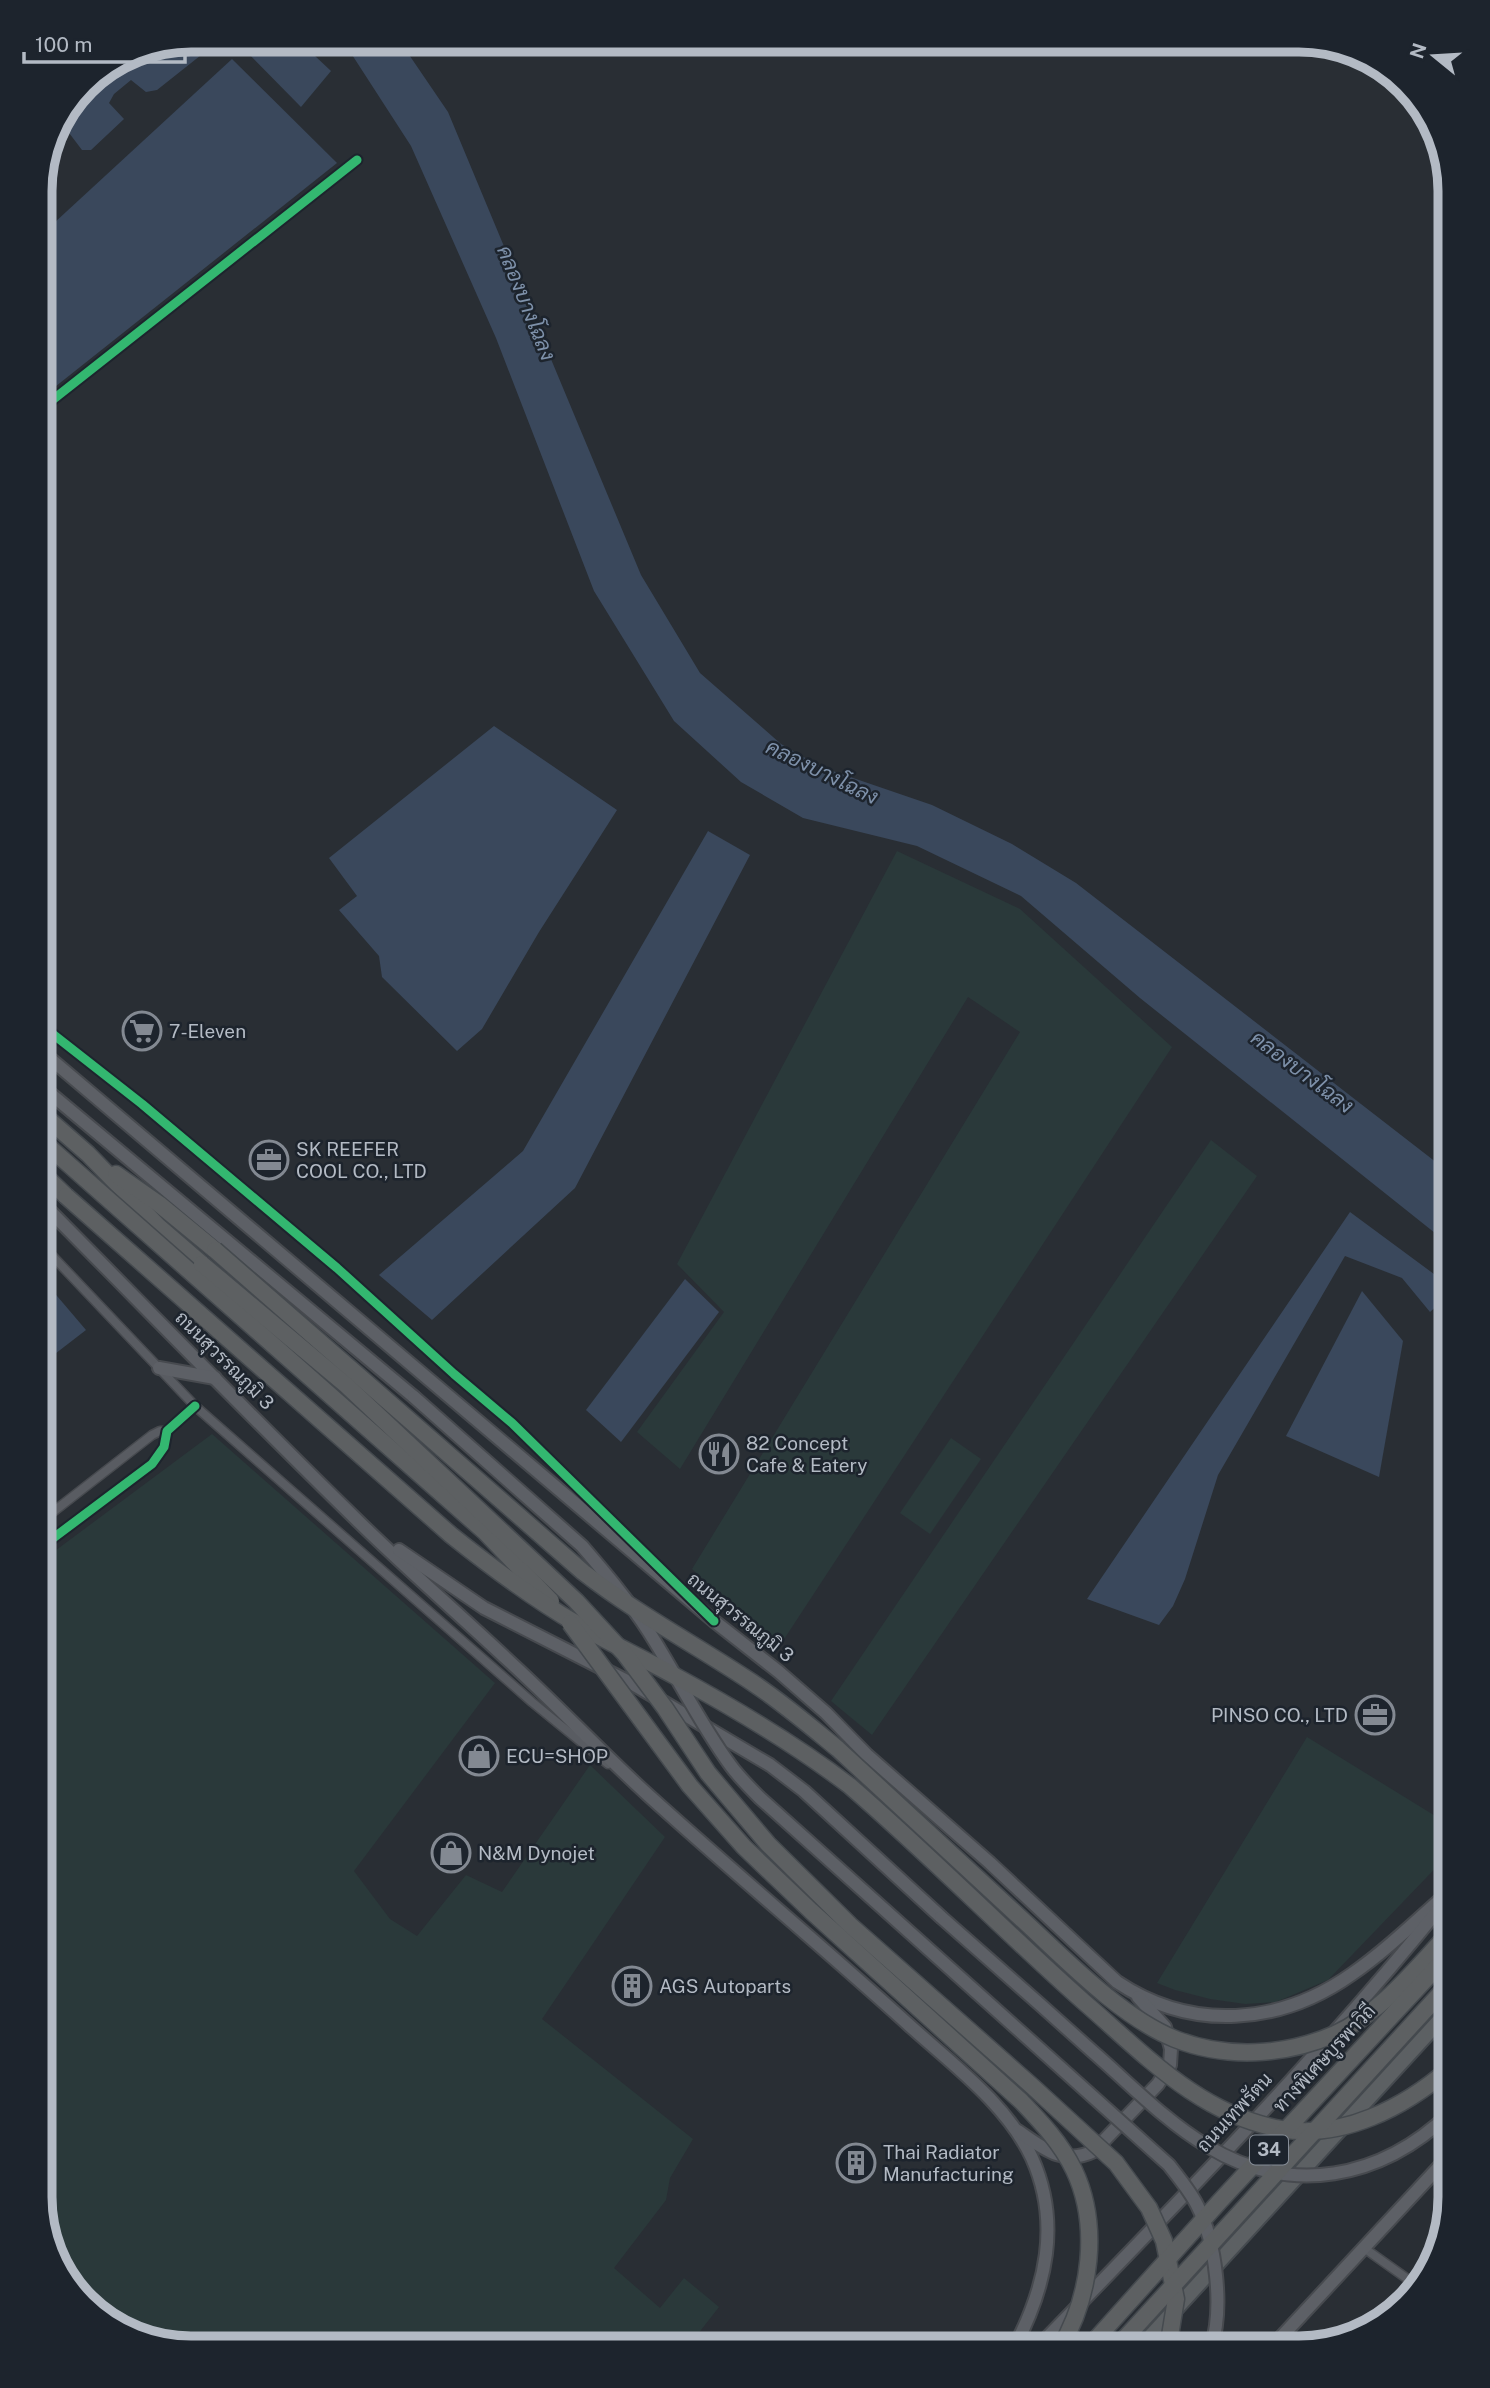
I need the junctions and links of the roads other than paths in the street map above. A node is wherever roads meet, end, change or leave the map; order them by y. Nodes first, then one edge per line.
1 (357, 160) dead end
2 (53, 400) edge
3 (53, 1034) edge
4 (53, 1060) edge
5 (53, 1095) edge
6 (53, 1123) edge
7 (53, 1150) edge
8 (88, 1154) junction
9 (53, 1183) edge
10 (52, 1214) edge
11 (52, 1256) edge
12 (159, 1368) junction
13 (215, 1378) junction
14 (195, 1406) junction
15 (167, 1431) junction
16 (52, 1512) edge
17 (359, 1522) junction
18 (52, 1539) edge
19 (714, 1621) junction
20 (646, 1793) junction
21 (1438, 1903) edge
22 (1438, 1908) edge
23 (1438, 1944) edge
24 (1438, 1966) edge
25 (1135, 1994) junction
26 (1438, 1996) edge
27 (1438, 2022) edge
28 (1438, 2077) edge
29 (1438, 2124) edge
30 (1014, 2128) junction
31 (1438, 2168) edge
32 (1364, 2248) junction
33 (1410, 2279) edge
34 (1020, 2336) edge
35 (1049, 2336) edge
36 (1066, 2336) edge
37 (1099, 2336) edge
38 (1127, 2336) edge
39 (1151, 2336) edge
40 (1170, 2336) edge
41 (1213, 2336) edge
42 (1282, 2336) edge

1 - 2 street
3 - 19 street
4 - 19 main road, ถนนสุวรรณภูมิ 3
5 - 41 main road, bridge
6 - 8 highway
7 - 36 highway, bridge
8 - 23 highway, bridge
8 - 40 highway, bridge
9 - 28 highway, bridge
10 - 13 main road, ถนนสุวรรณภูมิ 3
11 - 12 street
12 - 13 main road
12 - 14 street
13 - 17 main road, ถนนสุวรรณภูมิ 3
14 - 15 street
14 - 20 street
15 - 16 street
15 - 18 street
17 - 20 main road, ถนนสุวรรณภูมิ 3
17 - 29 main road, bridge
19 - 25 main road, ถนนสุวรรณภูมิ 3
20 - 30 main road, ถนนสุวรรณภูมิ 3
21 - 25 main road, ถนนสุวรรณภูมิ 3
22 - 35 main road, ถนนเทพรัตน / 34
24 - 37 highway, ทางพิเศษบูรพาวิถี, bridge
25 - 30 main road
26 - 38 highway, bridge
27 - 39 highway, 34
30 - 34 main road, ถนนสุวรรณภูมิ 3
31 - 32 main road
32 - 33 street
32 - 42 main road

